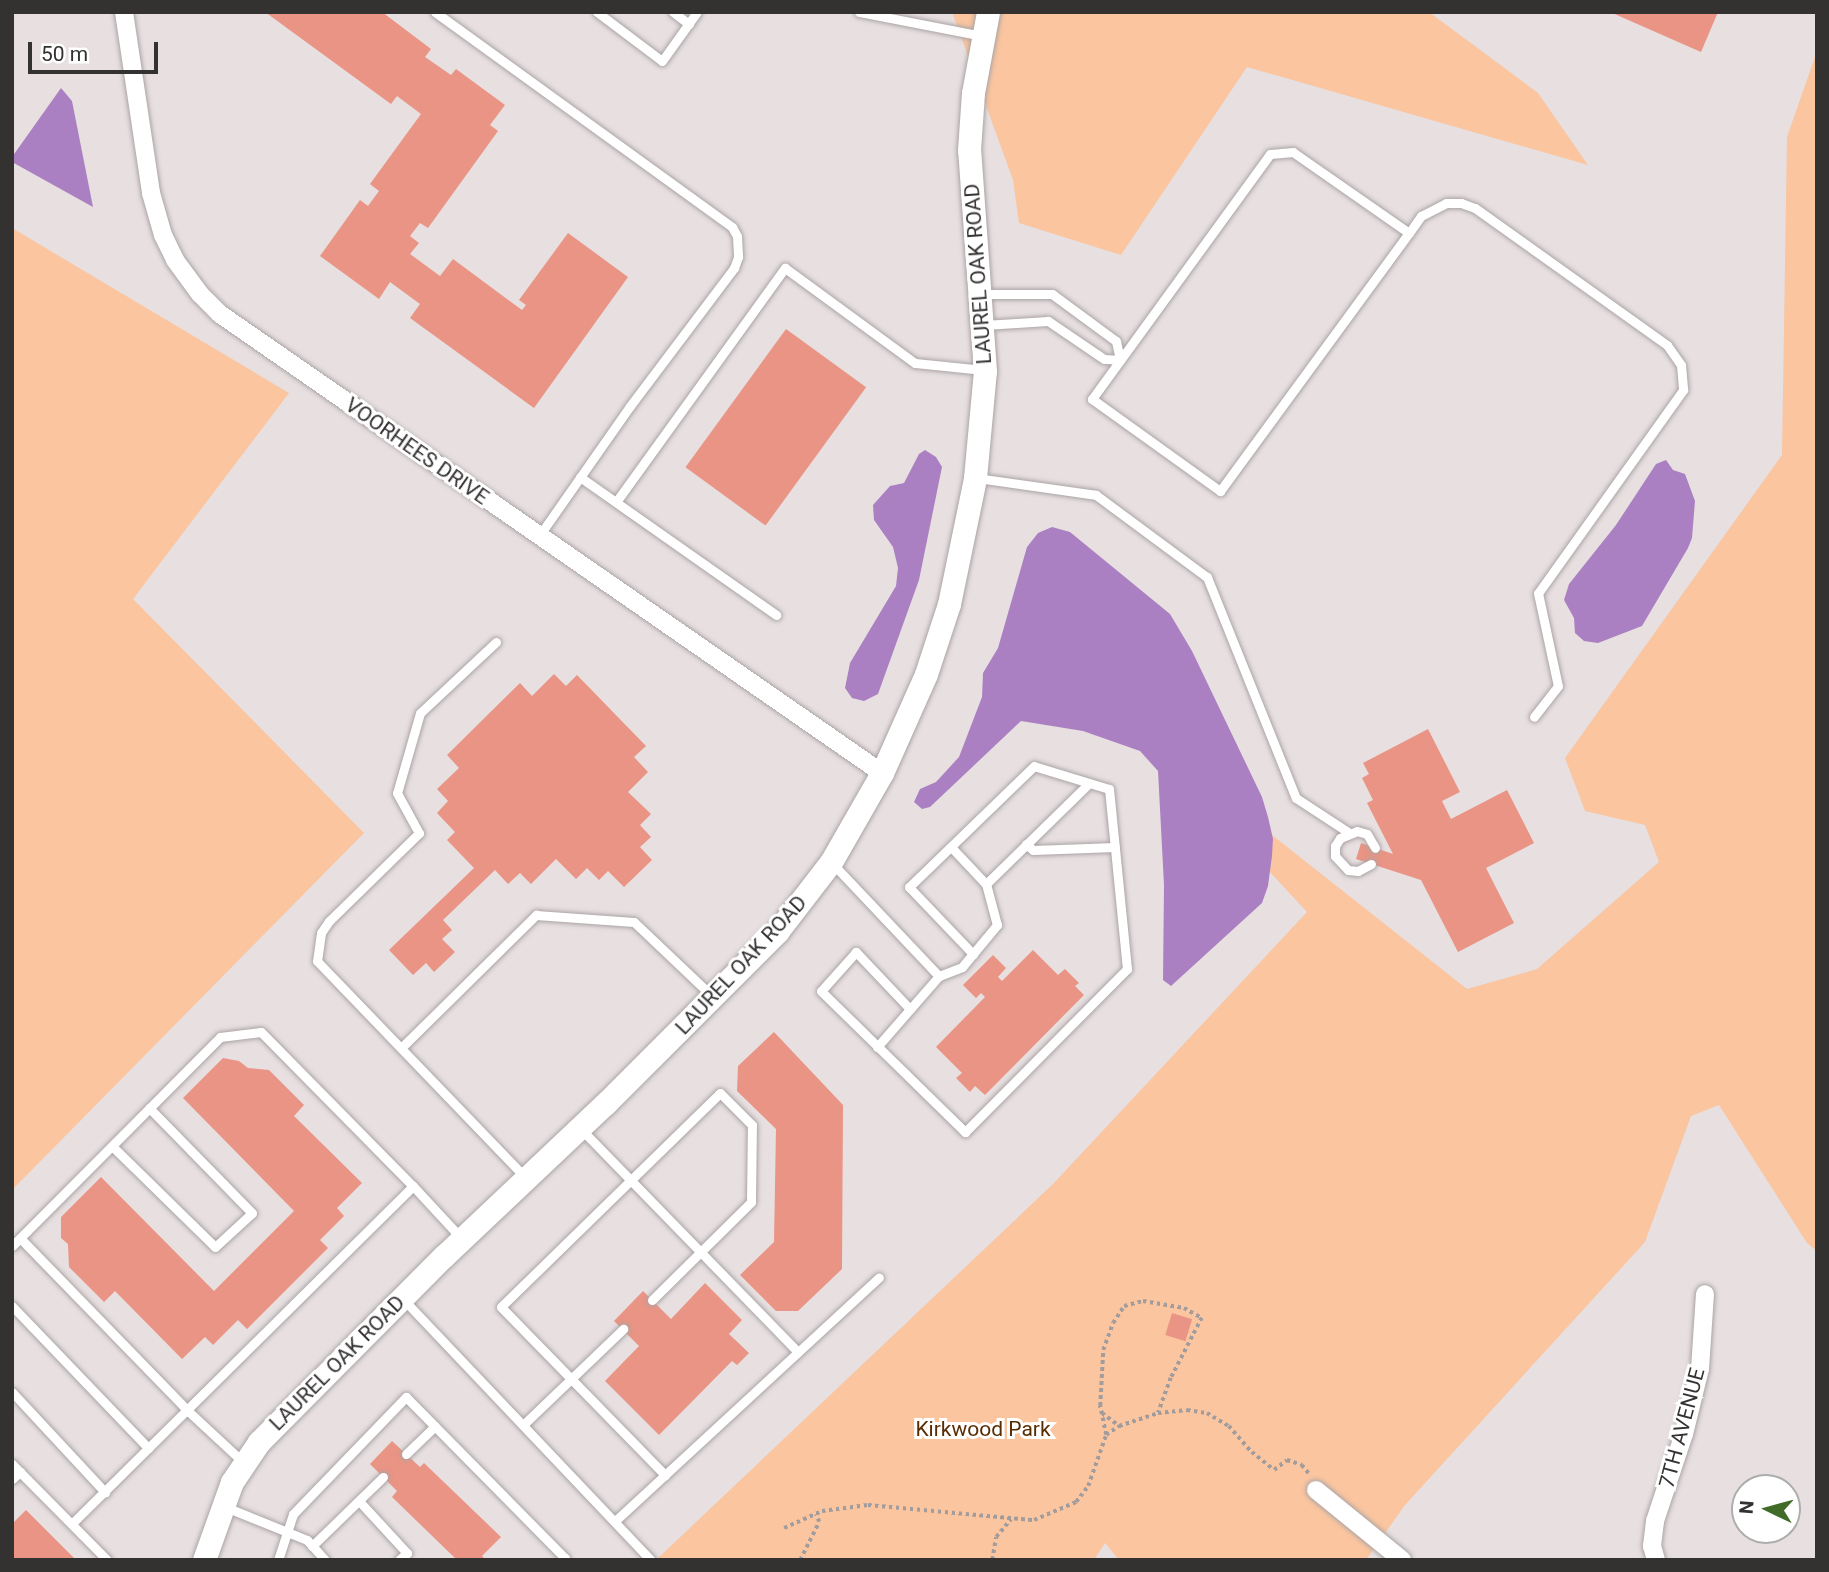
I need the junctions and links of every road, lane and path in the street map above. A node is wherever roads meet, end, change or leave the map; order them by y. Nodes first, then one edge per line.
1 (124, 12) edge
2 (435, 12) edge
3 (597, 12) edge
4 (673, 12) edge
5 (697, 12) edge
6 (859, 12) edge
7 (988, 12) edge
8 (689, 24) junction
9 (983, 36) junction
10 (1409, 233) junction
11 (981, 294) junction
12 (985, 325) junction
13 (1120, 360) junction
14 (985, 371) junction
15 (580, 477) junction
16 (975, 478) junction
17 (616, 502) junction
18 (539, 536) junction
19 (776, 615) dead end
20 (496, 642) dead end
21 (1534, 717) dead end
22 (882, 773) junction
23 (1089, 783) junction
24 (1348, 832) junction
25 (1027, 844) junction
26 (951, 847) junction
27 (1115, 847) junction
28 (1375, 848) dead end
29 (831, 862) junction
30 (1371, 864) dead end
31 (986, 884) junction
32 (973, 954) junction
33 (939, 976) junction
34 (712, 996) junction
35 (910, 1009) junction
36 (877, 1046) junction
37 (401, 1048) junction
38 (149, 1108) junction
39 (579, 1128) junction
40 (112, 1146) junction
41 (527, 1178) junction
42 (631, 1180) junction
43 (413, 1186) junction
44 (20, 1238) junction
45 (462, 1239) junction
46 (12, 1246) edge
47 (700, 1252) junction
48 (879, 1277) dead end
49 (1704, 1294) dead end
50 (402, 1298) junction
51 (652, 1300) dead end
52 (12, 1306) edge
53 (623, 1329) dead end
54 (799, 1352) junction
55 (571, 1379) junction
56 (12, 1392) edge
57 (187, 1410) junction
58 (1102, 1413) junction
59 (1158, 1413) junction
60 (523, 1425) junction
61 (435, 1426) junction
62 (1119, 1426) junction
63 (1107, 1435) junction
64 (148, 1448) junction
65 (406, 1454) dead end
66 (243, 1462) junction
67 (12, 1464) edge
68 (665, 1475) junction
69 (16, 1476) edge
70 (383, 1477) dead end
71 (1316, 1490) joint
72 (105, 1492) junction
73 (359, 1501) junction
74 (222, 1506) junction
75 (815, 1514) junction
76 (1011, 1518) junction
77 (615, 1521) junction
78 (72, 1524) junction
79 (784, 1528) dead end
80 (287, 1531) junction
81 (313, 1546) junction
82 (107, 1560) edge
83 (204, 1560) edge
84 (278, 1560) edge
85 (325, 1560) edge
86 (400, 1560) edge
87 (562, 1560) edge
88 (651, 1560) edge
89 (800, 1560) edge
90 (992, 1560) edge
91 (1402, 1560) edge
92 (1656, 1560) edge

1 - 18 street, VOORHEES DRIVE
2 - 15 lane
3 - 8 lane
4 - 8 lane
5 - 8 lane
6 - 9 lane
7 - 9 street, LAUREL OAK ROAD
9 - 11 street, LAUREL OAK ROAD
10 - 13 lane
10 - 13 lane
10 - 21 lane
11 - 12 street, LAUREL OAK ROAD
11 - 13 lane
12 - 13 lane
12 - 14 street, LAUREL OAK ROAD
14 - 16 street, LAUREL OAK ROAD
14 - 17 lane
15 - 17 lane
15 - 18 lane
16 - 22 street, LAUREL OAK ROAD
16 - 24 lane
17 - 19 lane
18 - 22 street, VOORHEES DRIVE
20 - 37 lane
22 - 29 street, LAUREL OAK ROAD
23 - 25 lane
23 - 26 lane
23 - 27 lane
24 - 28 lane
24 - 30 lane
25 - 27 lane
25 - 31 lane
26 - 31 lane
26 - 32 lane
27 - 36 lane
29 - 33 lane
29 - 34 street, LAUREL OAK ROAD
31 - 32 lane
32 - 33 lane
33 - 35 lane
34 - 37 lane
34 - 39 street, LAUREL OAK ROAD
35 - 36 lane
35 - 36 lane
37 - 41 lane
38 - 40 lane
38 - 40 lane
38 - 43 lane
39 - 41 street, LAUREL OAK ROAD
39 - 42 lane
40 - 44 lane
41 - 45 street, LAUREL OAK ROAD
42 - 47 lane
42 - 47 lane
42 - 55 lane
43 - 45 lane
43 - 57 lane
44 - 46 lane
44 - 57 lane
45 - 50 street, LAUREL OAK ROAD
47 - 51 lane
47 - 54 lane
48 - 54 lane
49 - 92 street, 7TH AVENUE
50 - 60 lane
50 - 66 street, LAUREL OAK ROAD
52 - 64 lane
53 - 55 lane
54 - 68 lane
55 - 60 lane
55 - 68 lane
56 - 72 lane
57 - 64 lane
57 - 66 lane
58 - 59 path
58 - 62 path
58 - 63 path
59 - 62 path
59 - 71 path
60 - 77 lane
61 - 65 lane
61 - 80 lane
61 - 87 lane
62 - 63 path
63 - 76 path
64 - 72 lane
66 - 74 street, LAUREL OAK ROAD
67 - 69 lane
68 - 77 lane
69 - 78 lane
70 - 73 lane
71 - 91 street
72 - 78 lane
73 - 81 lane
73 - 86 lane
74 - 80 lane
74 - 83 street, LAUREL OAK ROAD
75 - 76 path
75 - 79 path
75 - 89 path
76 - 90 path
77 - 88 lane
78 - 82 lane
80 - 81 lane
80 - 84 lane
81 - 85 lane

